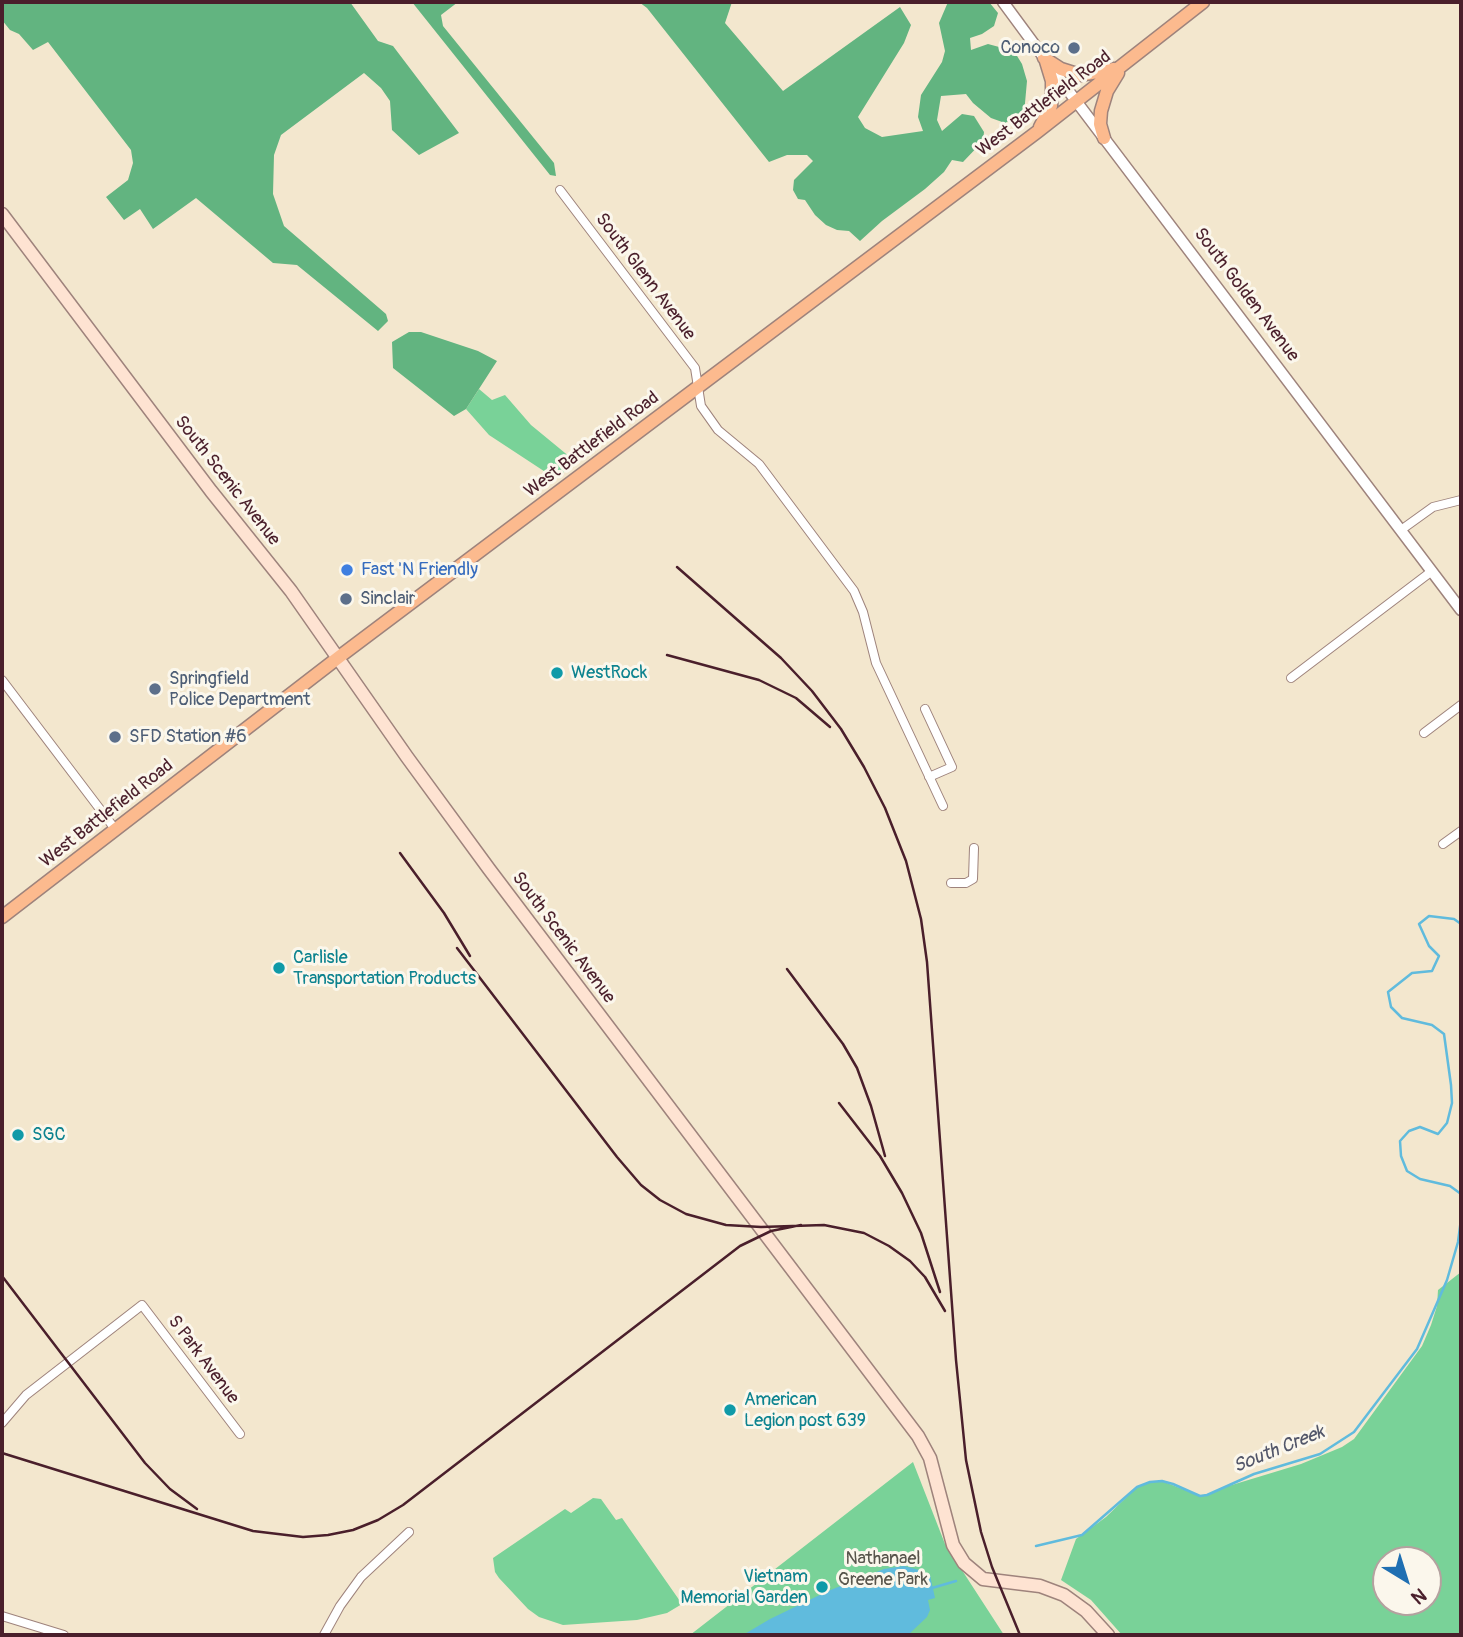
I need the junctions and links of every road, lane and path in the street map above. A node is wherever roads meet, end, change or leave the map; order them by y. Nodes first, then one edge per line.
1 (1003, 2) edge
2 (1203, 2) edge
3 (1044, 58) junction
4 (1121, 67) junction
5 (1076, 101) junction
6 (1037, 132) junction
7 (1104, 138) junction
8 (560, 190) dead end
9 (2, 214) edge
10 (697, 387) junction
11 (1461, 500) edge
12 (1401, 530) junction
13 (1432, 571) junction
14 (1461, 610) edge
15 (339, 657) junction
16 (1291, 678) dead end
17 (2, 680) edge
18 (1461, 705) edge
19 (925, 709) dead end
20 (1424, 733) dead end
21 (929, 777) junction
22 (943, 806) dead end
23 (116, 829) junction
24 (1461, 831) edge
25 (1443, 844) dead end
26 (974, 848) dead end
27 (951, 883) dead end
28 (2, 917) edge
29 (2, 1423) edge
30 (240, 1434) dead end
31 (409, 1532) dead end
32 (2, 1616) edge
33 (64, 1635) edge
34 (324, 1635) edge
35 (1108, 1635) edge

1 - 3 street, South Golden Avenue
2 - 4 main road, West Battlefield Road
3 - 4 main road
3 - 5 street, South Golden Avenue
3 - 6 main road
4 - 5 main road, West Battlefield Road
4 - 7 main road
5 - 6 main road, West Battlefield Road
5 - 7 street, South Golden Avenue
6 - 10 main road, West Battlefield Road
7 - 12 street, South Golden Avenue
8 - 10 street, South Glenn Avenue
9 - 15 main road, South Scenic Avenue
10 - 15 main road, West Battlefield Road
10 - 21 street, South Glenn Avenue
11 - 12 street
12 - 13 street, South Golden Avenue
13 - 14 street, South Golden Avenue
13 - 16 street
15 - 23 main road, West Battlefield Road
15 - 35 main road, South Scenic Avenue
17 - 23 street
18 - 20 street
19 - 21 street
21 - 22 street, South Glenn Avenue
23 - 28 main road, West Battlefield Road
24 - 25 street
26 - 27 street
29 - 30 street, S Park Avenue
31 - 34 street
32 - 33 street

